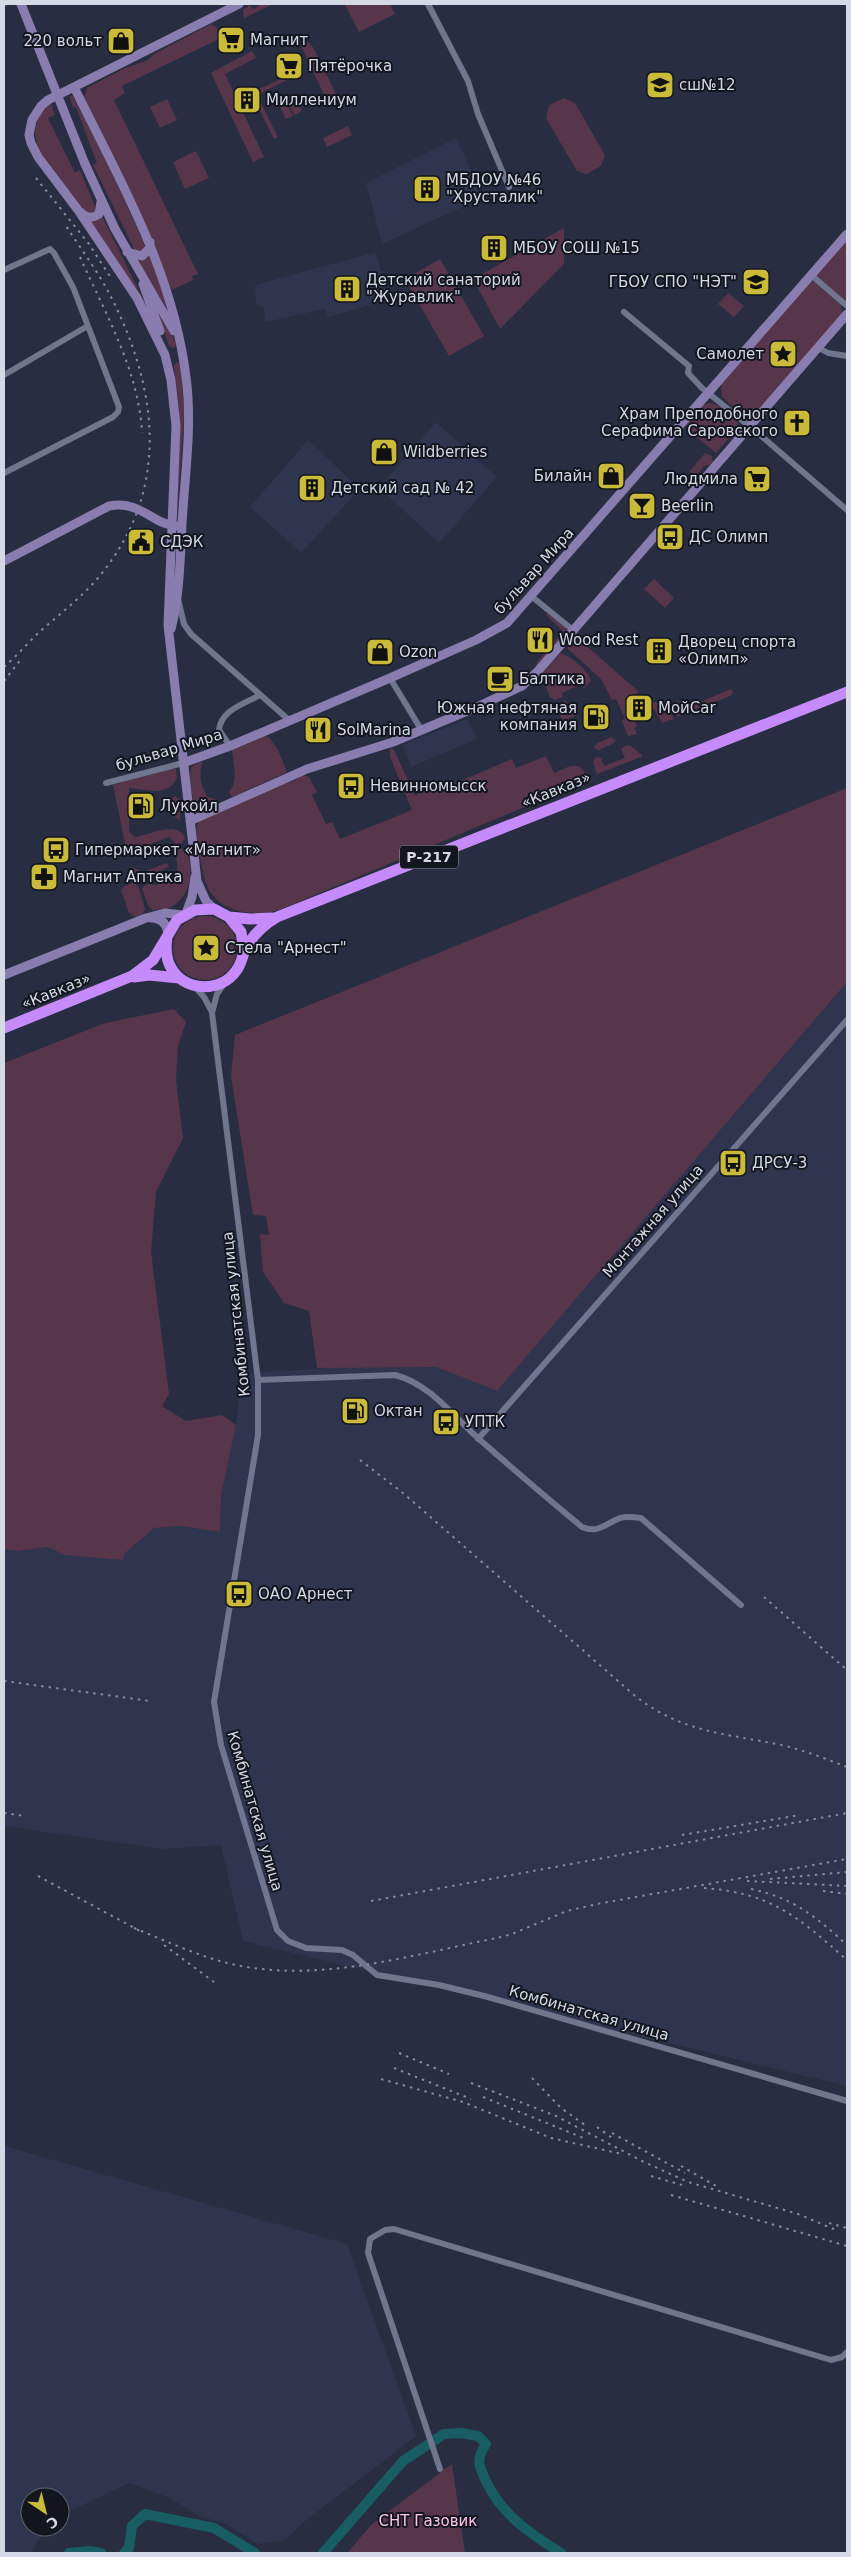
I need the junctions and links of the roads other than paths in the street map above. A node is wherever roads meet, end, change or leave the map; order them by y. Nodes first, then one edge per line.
1 (20, 4) edge
2 (239, 4) edge
3 (428, 4) edge
4 (74, 86) junction
5 (509, 186) dead end
6 (101, 200) junction
7 (78, 210) junction
8 (847, 234) edge
9 (150, 242) junction
10 (127, 252) junction
11 (4, 270) edge
12 (137, 270) junction
13 (811, 275) junction
14 (847, 306) edge
15 (624, 312) dead end
16 (847, 314) edge
17 (86, 327) junction
18 (181, 348) junction
19 (818, 348) junction
20 (165, 355) junction
21 (847, 356) edge
22 (4, 375) edge
23 (709, 394) junction
24 (750, 426) junction
25 (4, 472) edge
26 (847, 510) edge
27 (172, 526) junction
28 (182, 526) junction
29 (4, 561) edge
30 (531, 596) junction
31 (178, 598) junction
32 (573, 630) junction
33 (170, 637) junction
34 (390, 678) junction
35 (847, 692) edge
36 (260, 695) junction
37 (289, 720) junction
38 (422, 731) junction
39 (230, 746) junction
40 (183, 763) junction
41 (106, 783) dead end
42 (190, 821) junction
43 (195, 870) junction
44 (214, 909) junction
45 (185, 914) junction
46 (229, 917) junction
47 (276, 917) junction
48 (146, 918) junction
49 (167, 936) junction
50 (244, 952) junction
51 (4, 975) edge
52 (179, 978) junction
53 (228, 979) junction
54 (120, 982) junction
55 (192, 985) junction
56 (212, 1013) junction
57 (847, 1020) edge
58 (4, 1028) edge
59 (258, 1380) junction
60 (478, 1439) junction
61 (741, 1605) dead end
62 (847, 2101) edge
63 (847, 2352) edge
64 (440, 2469) dead end

1 - 6 main road
2 - 4 main road
3 - 5 street
4 - 7 main road
4 - 9 main road
6 - 7 main road
6 - 10 main road
7 - 20 main road
8 - 13 main road, бульвар Мира
9 - 10 main road
9 - 18 main road
10 - 12 main road
11 - 17 street
12 - 18 main road
12 - 20 main road
13 - 14 street
13 - 23 main road, бульвар Мира
15 - 23 street
16 - 19 main road
17 - 22 street
17 - 25 street
18 - 20 main road
18 - 28 main road
19 - 21 street
19 - 24 main road
20 - 27 main road
23 - 24 street
23 - 30 main road, бульвар Мира
24 - 26 street
24 - 32 main road
27 - 28 main road
27 - 29 main road
27 - 33 main road
28 - 31 main road
30 - 32 street
30 - 34 main road, бульвар Мира
31 - 33 main road
31 - 36 street
32 - 38 main road
33 - 40 main road
34 - 37 main road, бульвар Мира
34 - 38 street
35 - 47 highway, «Кавказ» / Р-217
36 - 37 street
36 - 39 street
37 - 39 main road, бульвар Мира
38 - 42 main road
39 - 40 main road, бульвар Мира
40 - 41 street, бульвар Мира
40 - 42 main road
42 - 43 main road
43 - 44 main road
43 - 45 main road
44 - 45 highway
44 - 46 highway, «Кавказ» / Р-217
45 - 48 main road
45 - 49 highway, «Кавказ»
46 - 47 highway, «Кавказ» / Р-217
46 - 50 highway
47 - 50 highway, «Кавказ» / Р-217
48 - 49 main road
48 - 51 main road
49 - 52 highway
49 - 54 highway, «Кавказ»
50 - 53 highway, «Кавказ» / Р-217
52 - 54 highway, «Кавказ»
52 - 55 highway, «Кавказ»
53 - 55 highway, «Кавказ»
53 - 56 street, Комбинатская улица
54 - 58 highway, «Кавказ»
55 - 56 street, Комбинатская улица
56 - 59 street, Комбинатская улица
57 - 60 street, Монтажная улица
59 - 60 street
59 - 62 street, Комбинатская улица
60 - 61 street
63 - 64 street

